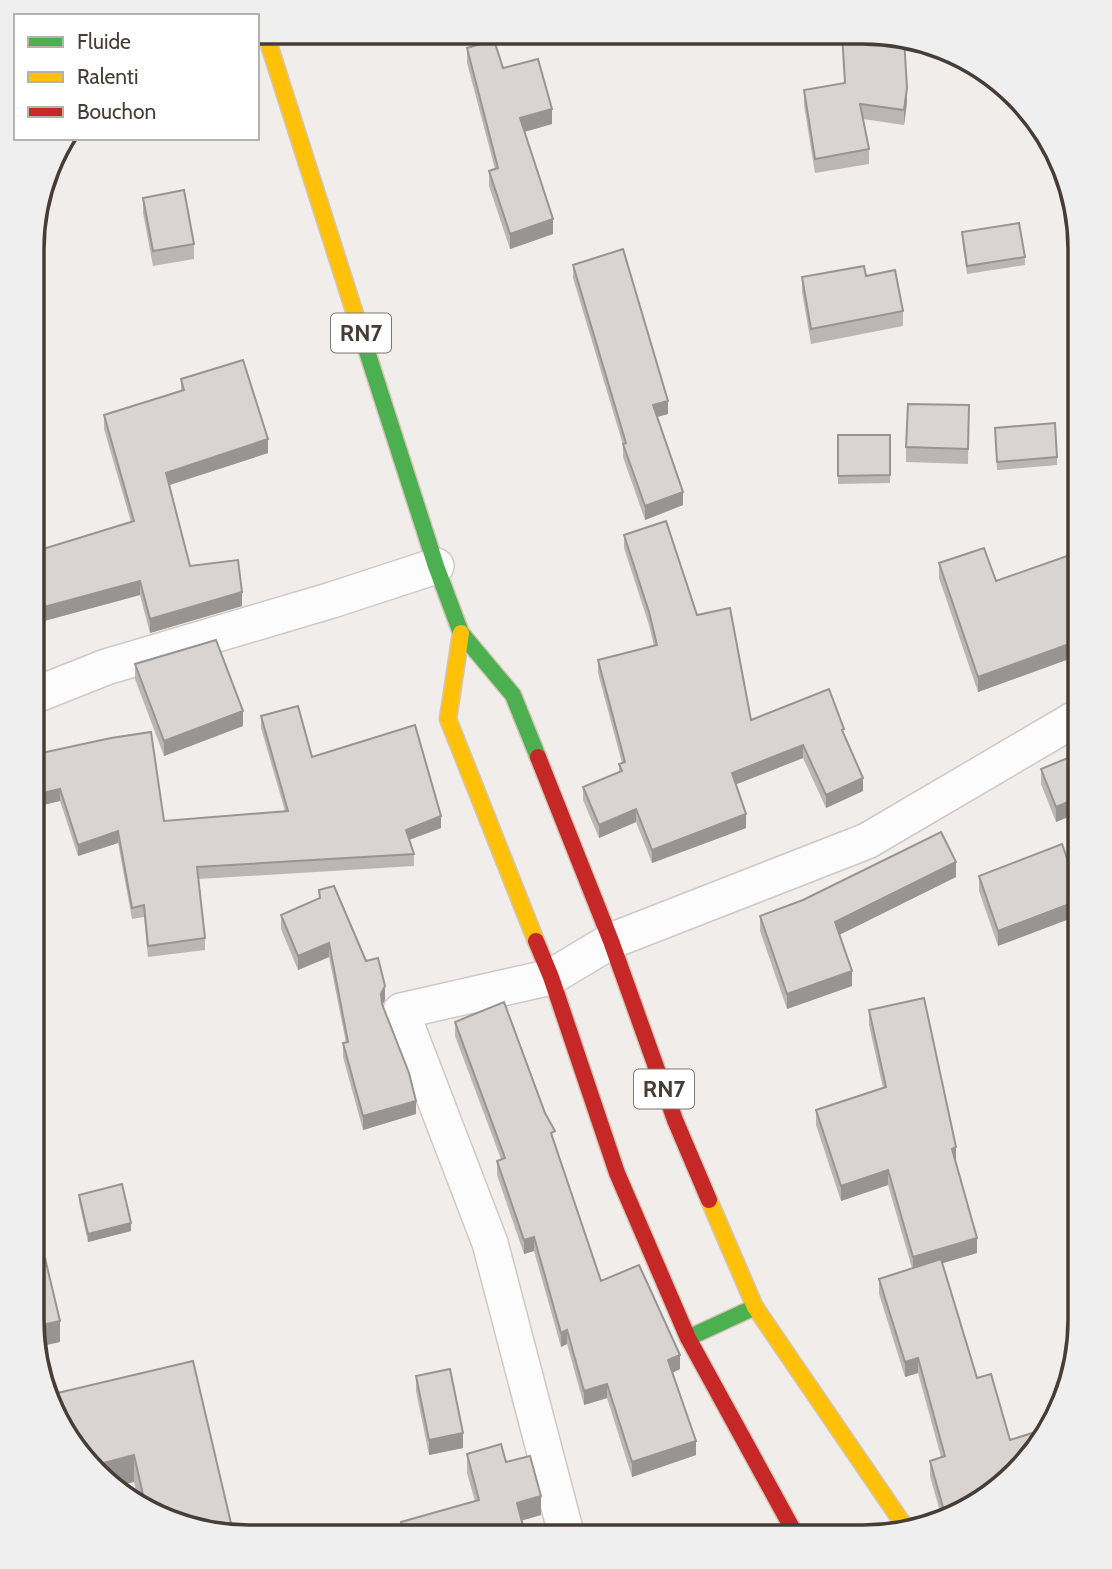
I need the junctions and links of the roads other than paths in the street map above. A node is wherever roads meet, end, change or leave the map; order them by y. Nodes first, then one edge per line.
1 (269, 44) edge
2 (436, 566) junction
3 (461, 633) junction
4 (44, 692) edge
5 (1068, 723) edge
6 (611, 941) junction
7 (551, 977) junction
8 (755, 1307) junction
9 (688, 1338) junction
10 (901, 1521) edge
11 (564, 1525) edge
12 (790, 1525) edge

1 - 2 main road, RN7
2 - 3 main road, RN7
2 - 4 street
3 - 6 main road, RN7
3 - 7 main road, RN7
5 - 6 street
6 - 7 street
6 - 8 main road, RN7
7 - 9 main road, RN7
7 - 11 street
8 - 9 main road
8 - 10 main road, RN7
9 - 12 main road, RN7

